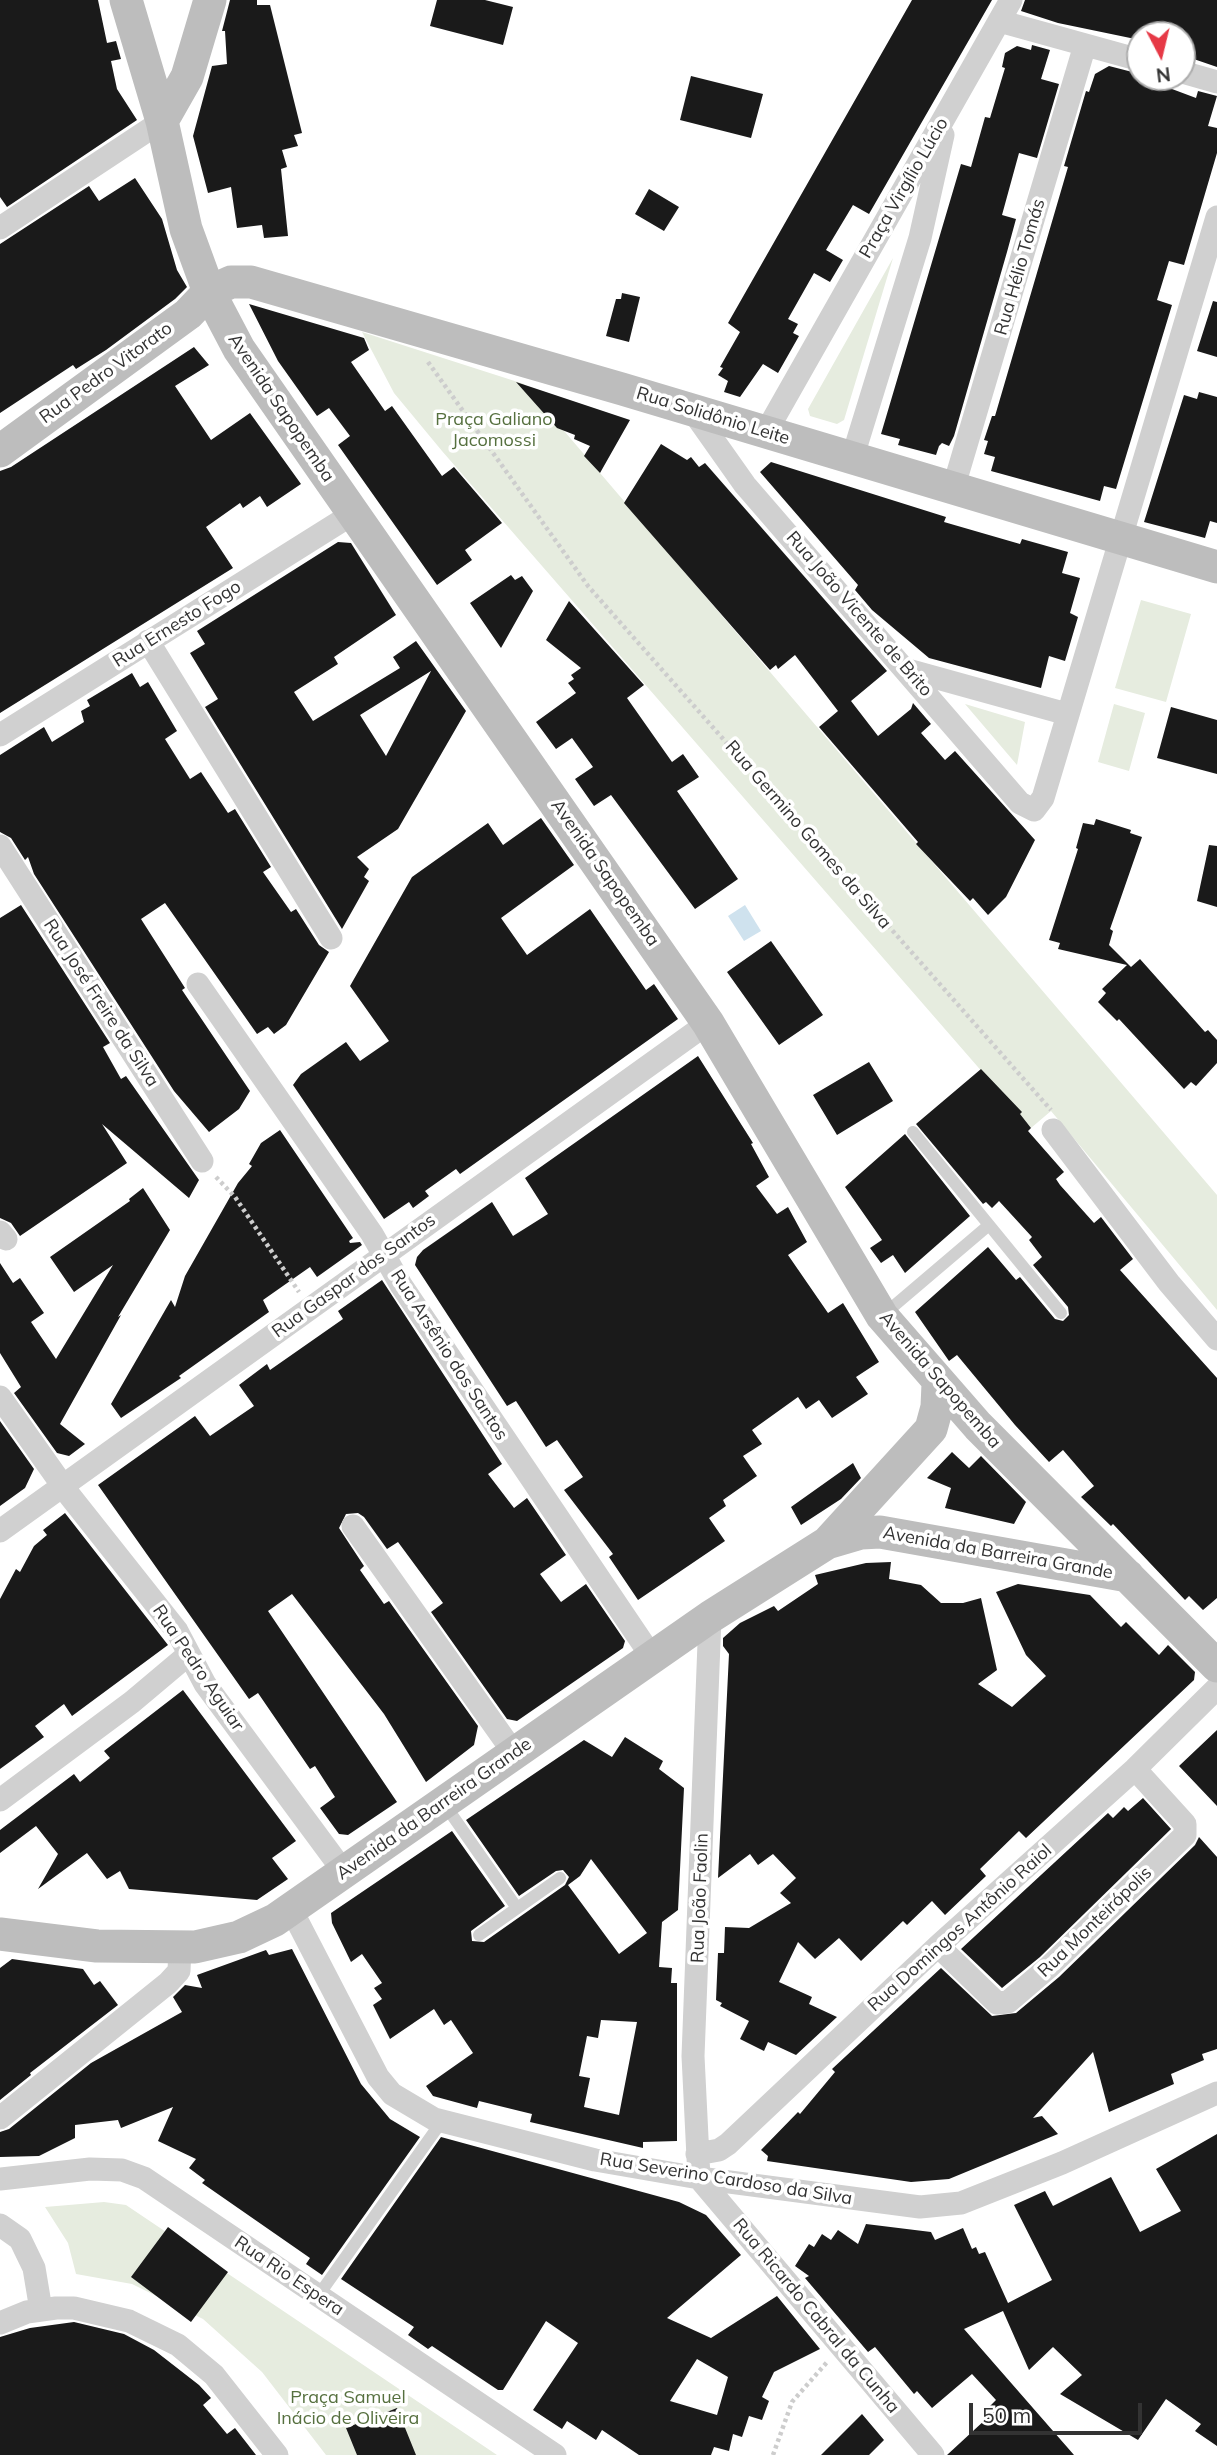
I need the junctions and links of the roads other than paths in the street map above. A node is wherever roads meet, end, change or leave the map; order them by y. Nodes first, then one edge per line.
1 (126, 0) edge
2 (210, 0) edge
3 (1011, 0) edge
4 (999, 21) junction
5 (1085, 45) junction
6 (1126, 56) edge
7 (1196, 76) edge
8 (1217, 82) edge
9 (948, 111) junction
10 (162, 121) junction
11 (1217, 217) edge
12 (0, 228) edge
13 (209, 292) junction
14 (692, 410) junction
15 (766, 432) junction
16 (0, 451) edge
17 (852, 459) junction
18 (953, 489) junction
19 (354, 513) junction
20 (1120, 539) junction
21 (1217, 567) edge
22 (148, 641) junction
23 (908, 670) junction
24 (1067, 714) junction
25 (0, 735) edge
26 (0, 846) edge
27 (331, 938) dead end
28 (198, 984) dead end
29 (708, 1023) junction
30 (1053, 1130) road end
31 (913, 1132) dead end
32 (202, 1161) road end
33 (989, 1225) junction
34 (384, 1254) junction
35 (1061, 1313) dead end
36 (882, 1316) junction
37 (1217, 1339) edge
38 (939, 1384) junction
39 (0, 1397) edge
40 (978, 1426) junction
41 (930, 1429) junction
42 (63, 1486) junction
43 (875, 1490) junction
44 (1074, 1523) junction
45 (353, 1526) dead end
46 (0, 1531) edge
47 (897, 1534) junction
48 (827, 1543) junction
49 (1050, 1563) junction
50 (1128, 1576) junction
51 (709, 1618) junction
52 (189, 1654) junction
53 (652, 1657) junction
54 (1217, 1666) edge
55 (1217, 1688) edge
56 (514, 1753) junction
57 (1135, 1769) junction
58 (0, 1800) edge
59 (443, 1803) junction
60 (344, 1872) junction
61 (560, 1878) dead end
62 (517, 1908) junction
63 (291, 1909) junction
64 (1, 1935) edge
65 (479, 1935) dead end
66 (938, 1946) junction
67 (180, 1947) junction
68 (1217, 2093) edge
69 (0, 2118) edge
70 (442, 2121) junction
71 (697, 2154) junction
72 (699, 2178) junction
73 (0, 2179) edge
74 (0, 2225) edge
75 (318, 2296) junction
76 (41, 2310) junction
77 (0, 2323) edge
78 (276, 2455) edge
79 (555, 2455) edge
80 (933, 2455) edge

1 - 10 main road, Avenida Sapopemba
2 - 10 main road
3 - 4 street
4 - 5 street
4 - 9 street
5 - 6 street
5 - 18 street, Rua Hélio Tomás
7 - 8 street
9 - 15 street, Praça Virgílio Lúcio
9 - 17 street, Praça Virgílio Lúcio
10 - 12 street
10 - 13 main road, Avenida Sapopemba
11 - 20 street
13 - 14 main road, Rua Solidônio Leite
13 - 16 main road, Rua Pedro Vitorato
13 - 19 main road, Avenida Sapopemba
14 - 15 main road, Rua Solidônio Leite
14 - 23 street, Rua João Vicente de Brito
15 - 17 main road, Rua Solidônio Leite
17 - 18 main road, Rua Solidônio Leite
18 - 20 main road, Rua Solidônio Leite
19 - 22 street, Rua Ernesto Fogo
19 - 29 main road, Avenida Sapopemba
20 - 21 main road, Rua Solidônio Leite
20 - 24 street
22 - 25 street, Rua Ernesto Fogo
22 - 27 street
23 - 24 street
23 - 24 street, Rua João Vicente de Brito
26 - 32 street, Rua José Freire da Silva
28 - 34 street, Rua Arsênio dos Santos
29 - 34 street, Rua Gaspar dos Santos
29 - 36 main road, Avenida Sapopemba
30 - 37 street
31 - 33 lane
33 - 35 lane
33 - 36 lane
34 - 42 street, Rua Gaspar dos Santos
34 - 53 street, Rua Arsênio dos Santos
36 - 38 main road, Avenida Sapopemba
38 - 40 main road, Avenida Sapopemba
38 - 41 main road, Avenida da Barreira Grande
39 - 42 street, Rua Pedro Aguiar
40 - 41 main road
40 - 44 main road, Avenida Sapopemba
41 - 43 main road, Avenida da Barreira Grande
42 - 46 street, Rua Gaspar dos Santos
42 - 52 street, Rua Pedro Aguiar
43 - 47 main road
43 - 48 main road, Avenida da Barreira Grande
44 - 49 main road
44 - 50 main road, Avenida Sapopemba
45 - 56 street
47 - 48 main road, Avenida da Barreira Grande
47 - 49 main road, Avenida da Barreira Grande
48 - 51 main road, Avenida da Barreira Grande
49 - 50 main road, Avenida da Barreira Grande
50 - 54 main road, Avenida Sapopemba
51 - 53 main road, Avenida da Barreira Grande
51 - 71 street, Rua João Faolin
52 - 58 street
52 - 60 street, Rua Pedro Aguiar
53 - 56 main road, Avenida da Barreira Grande
55 - 57 street, Rua Domingos Antônio Raiol
56 - 59 main road, Avenida da Barreira Grande
57 - 66 street, Rua Domingos Antônio Raiol
57 - 66 street, Rua Monteirópolis
59 - 60 main road, Avenida da Barreira Grande
59 - 62 lane
60 - 63 main road, Avenida da Barreira Grande
61 - 62 lane
62 - 65 lane
63 - 67 main road, Avenida da Barreira Grande
63 - 70 street, Rua Severino Cardoso da Silva
64 - 67 main road, Avenida da Barreira Grande
66 - 71 street, Rua Domingos Antônio Raiol
67 - 69 street
68 - 72 street, Rua Severino Cardoso da Silva
70 - 72 street, Rua Severino Cardoso da Silva
70 - 75 lane
71 - 72 street, Rua João Faolin
72 - 80 street, Rua Ricardo Cabral da Cunha
73 - 75 street, Rua Rio Espera
74 - 76 street
75 - 79 street, Rua Rio Espera
76 - 77 street
76 - 78 street

